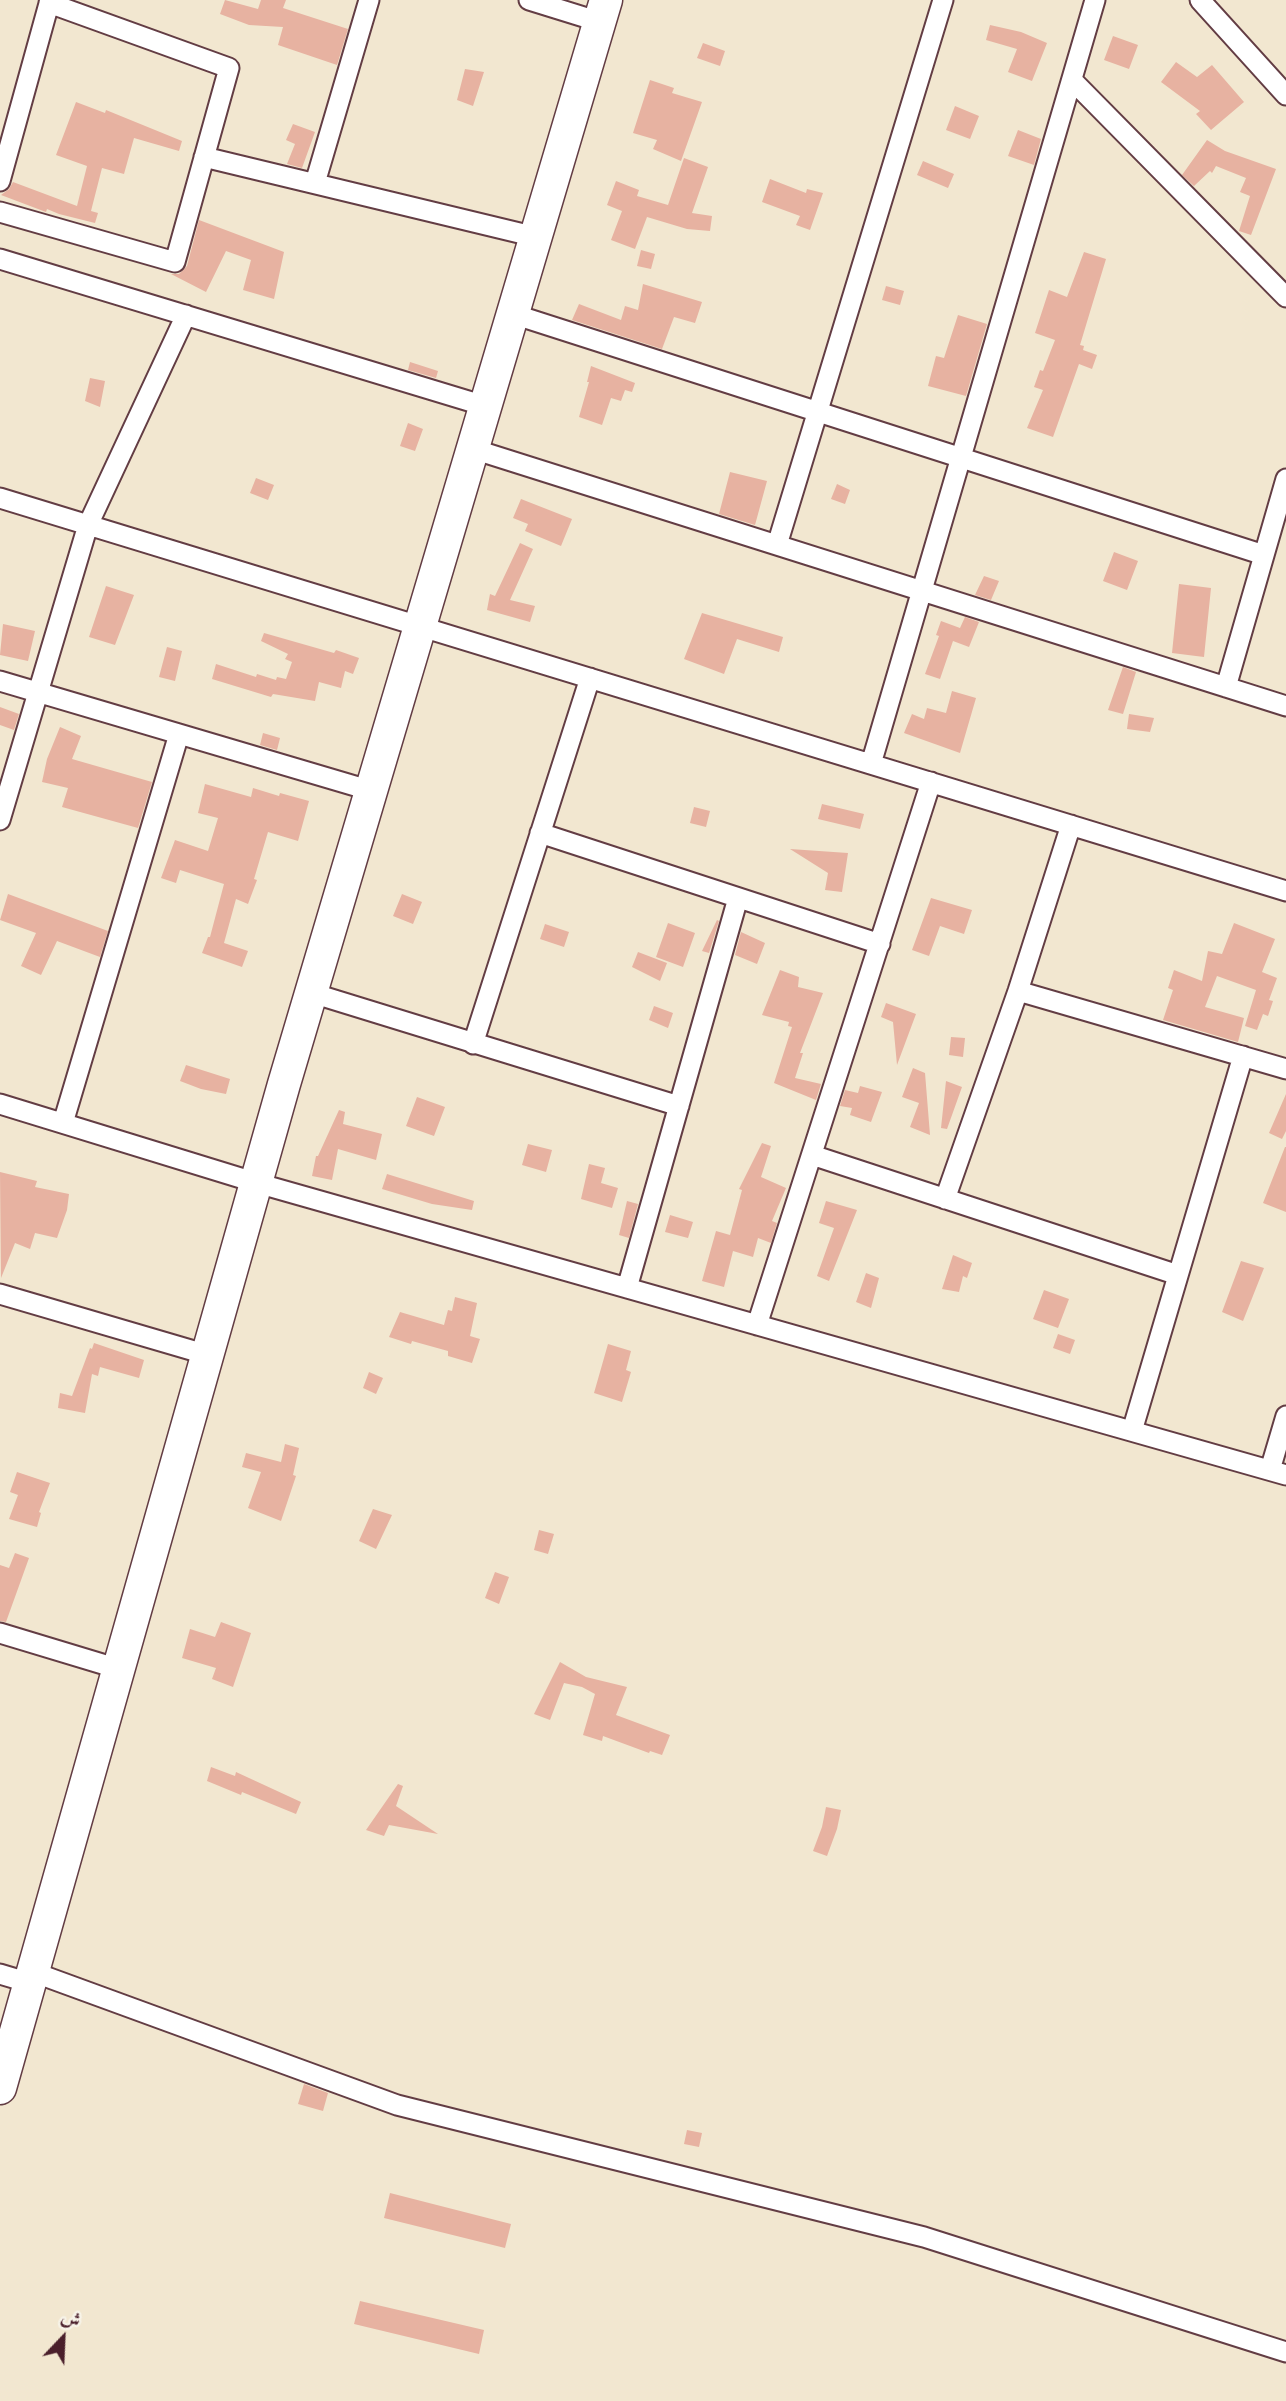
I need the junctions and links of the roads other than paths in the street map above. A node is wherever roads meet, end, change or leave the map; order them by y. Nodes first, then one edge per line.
1 (369, 0) edge
2 (529, 0) edge
3 (943, 0) edge
4 (1095, 0) edge
5 (1200, 0) edge
6 (49, 2) edge
7 (603, 11) edge
8 (1072, 80) junction
9 (1286, 95) edge
10 (204, 157) junction
11 (0, 181) edge
12 (315, 183) junction
13 (0, 212) edge
14 (536, 237) junction
15 (0, 259) edge
16 (1286, 297) edge
17 (513, 314) junction
18 (186, 315) junction
19 (485, 406) junction
20 (818, 412) junction
21 (472, 449) junction
22 (961, 458) junction
23 (1286, 479) edge
24 (0, 498) edge
25 (88, 525) junction
26 (777, 545) junction
27 (1264, 555) junction
28 (922, 591) junction
29 (421, 626) junction
30 (590, 678) junction
31 (0, 681) edge
32 (1226, 687) junction
33 (38, 692) junction
34 (1286, 706) edge
35 (180, 734) junction
36 (871, 764) junction
37 (932, 782) junction
38 (372, 791) junction
39 (0, 820) edge
40 (1071, 825) junction
41 (540, 833) junction
42 (1286, 891) edge
43 (738, 898) junction
44 (880, 944) junction
45 (1018, 991) junction
46 (312, 993) junction
47 (472, 1044) junction
48 (1243, 1056) junction
49 (1286, 1069) edge
50 (0, 1104) edge
51 (679, 1106) junction
52 (63, 1123) junction
53 (812, 1155) junction
54 (257, 1183) junction
55 (945, 1199) junction
56 (1178, 1275) junction
57 (627, 1288) junction
58 (0, 1294) edge
59 (757, 1325) junction
60 (208, 1355) junction
61 (1286, 1416) edge
62 (1132, 1431) junction
63 (1278, 1472) edge
64 (0, 1633) edge
65 (119, 1669) junction
66 (0, 1974) edge
67 (31, 1978) junction
68 (0, 2088) edge
69 (1286, 2352) edge

1 - 12 street
2 - 7 street
3 - 20 street
4 - 8 street
5 - 9 street
6 - 10 street
6 - 11 street
7 - 14 main road
8 - 16 street
8 - 22 street
10 - 12 street
10 - 13 street
12 - 14 street
14 - 17 main road
15 - 18 street
17 - 19 main road
17 - 20 street
18 - 19 street
18 - 25 street
19 - 21 main road
20 - 22 street
20 - 26 street
21 - 26 street
21 - 29 main road
22 - 27 street
22 - 28 street
23 - 27 street
24 - 25 street
25 - 29 street
25 - 33 street
26 - 28 street
27 - 32 street
28 - 32 street
28 - 36 street
29 - 30 street
29 - 38 main road
30 - 36 street
30 - 41 street
31 - 33 street
32 - 34 street
33 - 35 street
33 - 39 street
35 - 38 street
35 - 52 street
36 - 37 street
37 - 40 street
37 - 44 street
38 - 46 main road
40 - 42 street
40 - 45 street
41 - 43 street
41 - 47 street
43 - 44 street
43 - 51 street
44 - 53 street
45 - 48 street
45 - 55 street
46 - 47 street
46 - 54 main road
47 - 51 street
48 - 49 street
48 - 56 street
50 - 52 street
51 - 57 street
52 - 54 street
53 - 55 street
53 - 59 street
54 - 57 street
54 - 60 main road
55 - 56 street
56 - 62 street
57 - 59 street
58 - 60 street
59 - 62 street
60 - 65 main road
61 - 63 street
62 - 63 street
64 - 65 street
65 - 67 main road
66 - 67 street
67 - 68 main road
67 - 69 street

